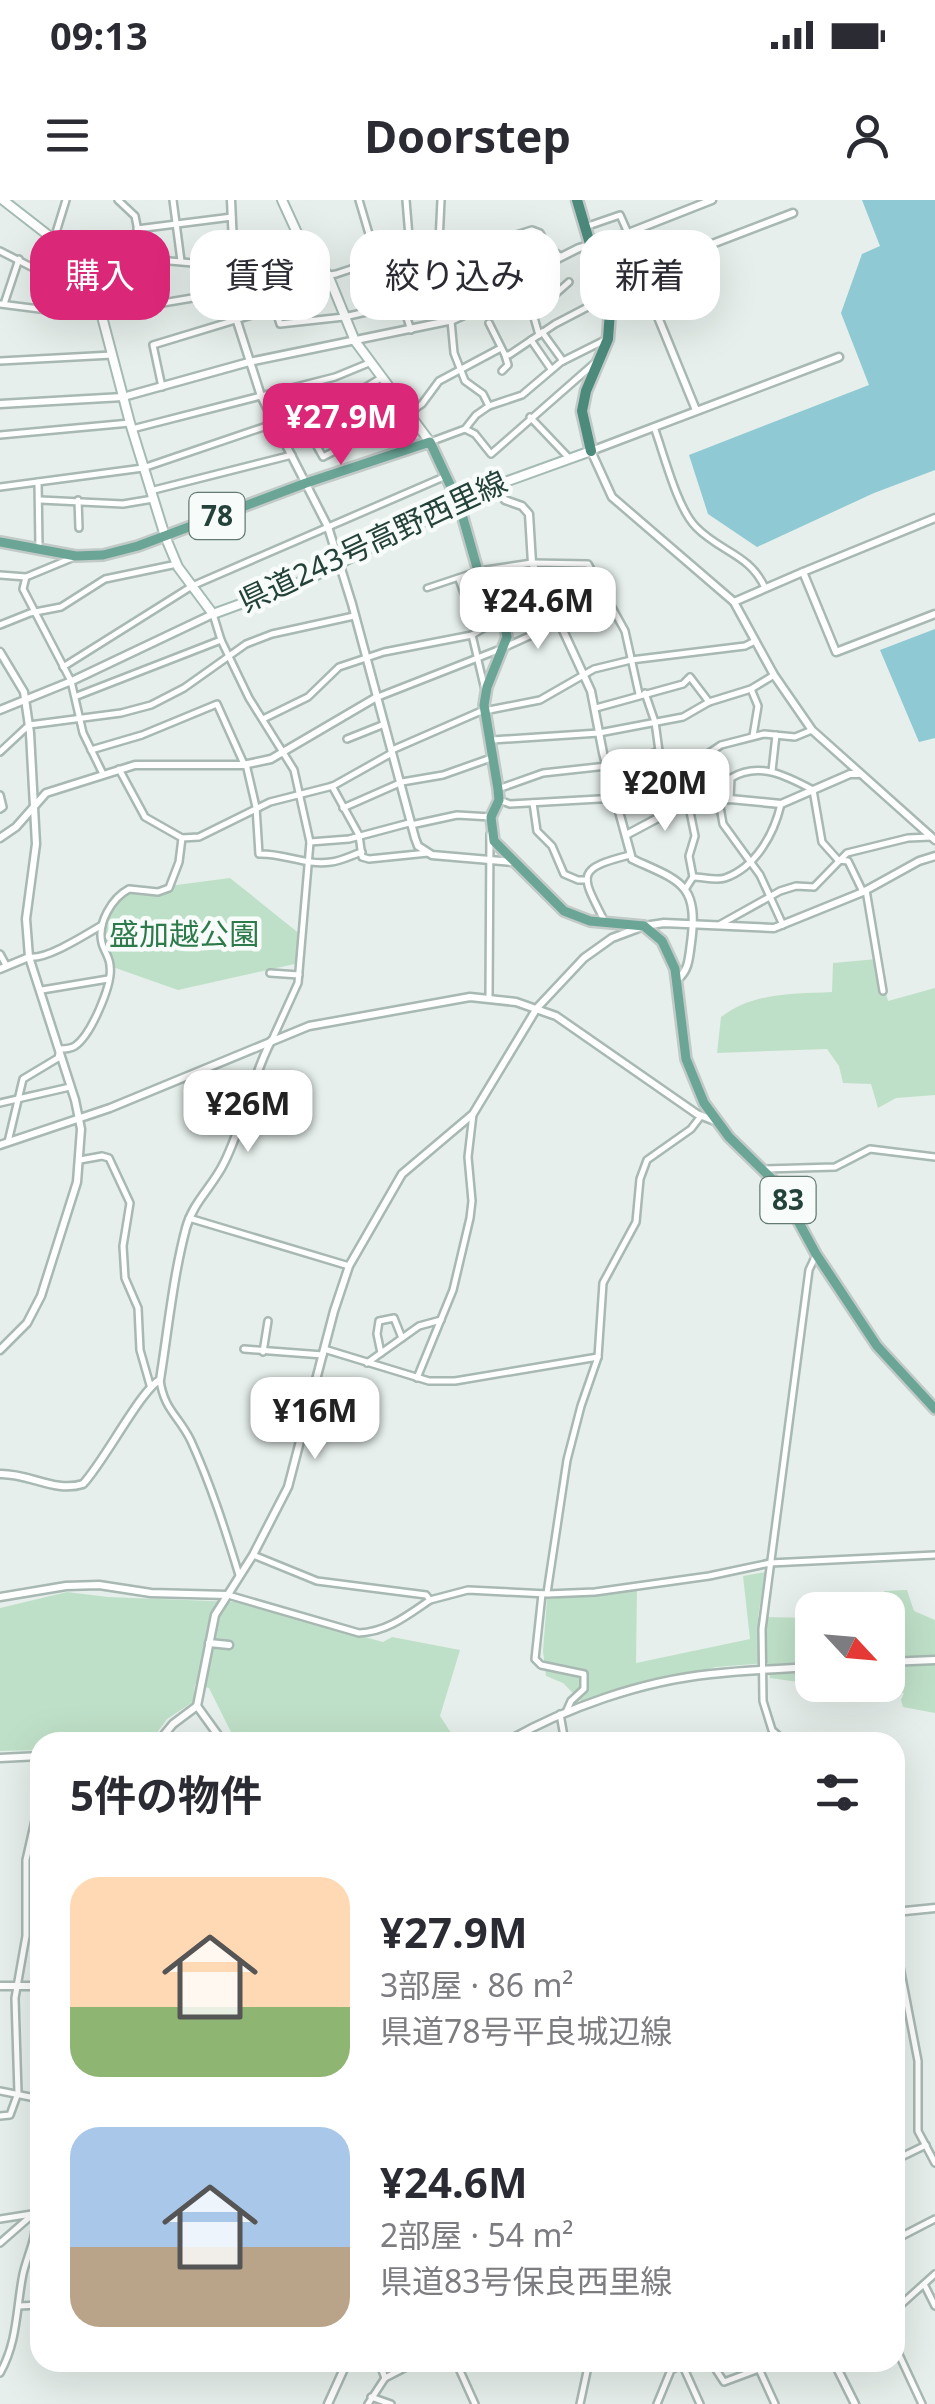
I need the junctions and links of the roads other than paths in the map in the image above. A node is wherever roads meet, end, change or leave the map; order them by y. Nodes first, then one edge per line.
1 (3, 200) edge
2 (66, 200) edge
3 (118, 200) edge
4 (174, 200) edge
5 (232, 200) edge
6 (282, 200) edge
7 (360, 200) edge
8 (406, 200) edge
9 (441, 200) edge
10 (577, 200) edge
11 (712, 200) edge
12 (794, 213) dead end
13 (232, 217) junction
14 (176, 223) junction
15 (585, 227) junction
16 (137, 229) joint
17 (42, 230) edge
18 (57, 230) edge
19 (232, 230) edge
20 (296, 230) edge
21 (368, 230) edge
22 (408, 230) edge
23 (440, 230) edge
24 (586, 230) edge
25 (625, 230) edge
26 (636, 230) edge
27 (720, 241) edge
28 (580, 249) edge
29 (0, 251) edge
30 (561, 257) edge
31 (19, 260) junction
32 (170, 261) edge
33 (181, 261) junction
34 (190, 262) edge
35 (30, 266) edge
36 (330, 280) edge
37 (570, 282) dead end
38 (2, 304) edge
39 (30, 308) edge
40 (580, 311) edge
41 (350, 315) edge
42 (344, 316) junction
43 (330, 318) edge
44 (104, 320) edge
45 (234, 320) edge
46 (237, 320) edge
47 (279, 320) edge
48 (312, 320) edge
49 (408, 320) edge
50 (451, 320) joint
51 (609, 320) edge
52 (659, 320) edge
53 (489, 323) dead end
54 (411, 330) junction
55 (541, 333) junction
56 (608, 339) junction
57 (355, 340) junction
58 (531, 340) junction
59 (499, 349) junction
60 (112, 355) junction
61 (505, 356) junction
62 (839, 356) dead end
63 (599, 358) junction
64 (0, 361) edge
65 (562, 361) junction
66 (249, 362) junction
67 (370, 363) junction
68 (551, 369) junction
69 (502, 370) dead end
70 (460, 373) junction
71 (381, 378) junction
72 (162, 387) junction
73 (124, 396) junction
74 (262, 396) junction
75 (0, 404) edge
76 (489, 406) junction
77 (696, 410) junction
78 (409, 413) junction
79 (300, 416) junction
80 (530, 417) junction
81 (277, 422) junction
82 (131, 426) junction
83 (654, 427) junction
84 (465, 430) junction
85 (0, 435) edge
86 (430, 442) junction
87 (591, 451) junction
88 (292, 454) junction
89 (569, 458) junction
90 (143, 468) junction
91 (446, 476) junction
92 (38, 482) junction
93 (306, 482) junction
94 (494, 486) junction
95 (0, 487) edge
96 (152, 495) junction
97 (40, 500) junction
98 (78, 500) junction
99 (459, 504) junction
100 (935, 518) edge
101 (328, 527) junction
102 (79, 528) dead end
103 (164, 536) junction
104 (0, 542) edge
105 (38, 547) junction
106 (76, 556) junction
107 (532, 562) junction
108 (176, 564) junction
109 (338, 566) junction
110 (478, 572) junction
111 (803, 572) junction
112 (0, 574) edge
113 (26, 577) junction
114 (458, 578) junction
115 (598, 580) junction
116 (192, 586) junction
117 (427, 588) dead end
118 (764, 588) junction
119 (545, 593) junction
120 (608, 600) junction
121 (734, 602) junction
122 (33, 613) junction
123 (213, 614) junction
124 (935, 614) edge
125 (354, 616) junction
126 (503, 616) junction
127 (559, 624) junction
128 (0, 625) edge
129 (475, 634) junction
130 (222, 640) junction
131 (756, 641) junction
132 (503, 648) junction
133 (0, 652) edge
134 (229, 656) junction
135 (365, 656) junction
136 (478, 657) junction
137 (632, 660) junction
138 (63, 667) junction
139 (583, 674) junction
140 (774, 674) junction
141 (71, 681) junction
142 (750, 689) junction
143 (642, 694) junction
144 (76, 696) junction
145 (485, 697) junction
146 (375, 698) junction
147 (25, 700) junction
148 (709, 702) junction
149 (596, 708) junction
150 (0, 710) edge
151 (485, 710) junction
152 (79, 717) junction
153 (263, 719) junction
154 (655, 722) junction
155 (29, 724) junction
156 (382, 725) junction
157 (812, 730) junction
158 (599, 733) junction
159 (776, 735) junction
160 (753, 736) junction
161 (347, 738) dead end
162 (489, 741) junction
163 (91, 750) junction
164 (659, 751) junction
165 (0, 752) edge
166 (284, 752) junction
167 (390, 753) junction
168 (492, 758) junction
169 (245, 764) junction
170 (606, 768) junction
171 (119, 769) junction
172 (772, 771) junction
173 (103, 774) junction
174 (859, 774) junction
175 (675, 776) junction
176 (399, 783) junction
177 (332, 786) junction
178 (813, 790) junction
179 (298, 794) junction
180 (498, 794) junction
181 (0, 796) edge
182 (617, 798) junction
183 (730, 799) junction
184 (719, 800) junction
185 (533, 802) junction
186 (688, 802) junction
187 (781, 804) junction
188 (33, 806) junction
189 (256, 807) junction
190 (343, 808) junction
191 (0, 809) edge
192 (491, 817) junction
193 (410, 824) junction
194 (490, 831) junction
195 (359, 835) junction
196 (625, 836) junction
197 (0, 838) edge
198 (182, 838) junction
199 (933, 839) edge
200 (310, 842) junction
201 (362, 852) junction
202 (428, 853) junction
203 (630, 855) junction
204 (935, 856) edge
205 (488, 858) junction
206 (838, 860) junction
207 (310, 862) junction
208 (514, 863) junction
209 (751, 863) junction
210 (693, 876) junction
211 (587, 880) junction
212 (686, 888) junction
213 (864, 891) junction
214 (772, 895) junction
215 (605, 922) junction
216 (694, 923) junction
217 (102, 925) junction
218 (644, 926) junction
219 (716, 926) junction
220 (782, 926) junction
221 (0, 954) edge
222 (29, 957) junction
223 (3, 967) edge
224 (270, 973) dead end
225 (298, 976) junction
226 (109, 979) junction
227 (678, 979) junction
228 (42, 990) junction
229 (882, 990) dead end
230 (489, 998) junction
231 (537, 1008) junction
232 (272, 1040) junction
233 (60, 1049) junction
234 (251, 1050) junction
235 (255, 1073) junction
236 (71, 1087) junction
237 (16, 1102) junction
238 (0, 1103) edge
239 (473, 1114) junction
240 (701, 1116) junction
241 (80, 1118) junction
242 (715, 1121) junction
243 (4, 1144) edge
244 (935, 1157) edge
245 (77, 1161) junction
246 (765, 1170) junction
247 (189, 1218) junction
248 (816, 1254) junction
249 (349, 1266) junction
250 (441, 1320) junction
251 (268, 1321) dead end
252 (402, 1338) junction
253 (244, 1349) dead end
254 (0, 1350) edge
255 (263, 1352) junction
256 (323, 1352) junction
257 (381, 1353) junction
258 (598, 1357) junction
259 (367, 1363) junction
260 (416, 1378) junction
261 (160, 1380) junction
262 (150, 1385) junction
263 (935, 1408) edge
264 (0, 1474) edge
265 (253, 1555) junction
266 (935, 1555) edge
267 (770, 1562) junction
268 (239, 1575) junction
269 (544, 1593) junction
270 (227, 1594) junction
271 (0, 1597) edge
272 (430, 1600) junction
273 (209, 1643) junction
274 (229, 1645) dead end
275 (935, 1660) edge
276 (905, 1661) edge
277 (795, 1668) edge
278 (762, 1671) junction
279 (197, 1706) junction
280 (564, 1712) junction
281 (166, 1732) edge
282 (215, 1732) edge
283 (525, 1732) edge
284 (565, 1732) edge
285 (774, 1732) edge
286 (30, 1756) edge
287 (0, 1758) edge
288 (30, 1842) edge
289 (934, 1909) edge
290 (905, 1911) edge
291 (0, 1986) edge
292 (16, 1986) junction
293 (30, 1986) edge
294 (905, 1993) edge
295 (0, 2091) edge
296 (18, 2093) junction
297 (30, 2096) edge
298 (0, 2116) edge
299 (926, 2145) junction
300 (905, 2155) edge
301 (935, 2163) edge
302 (30, 2212) edge
303 (30, 2216) edge
304 (0, 2218) edge
305 (935, 2220) edge
306 (905, 2235) edge
307 (0, 2243) edge
308 (30, 2251) edge
309 (935, 2274) edge
310 (925, 2286) junction
311 (905, 2302) edge
312 (30, 2305) edge
313 (19, 2306) junction
314 (935, 2306) edge
315 (905, 2367) edge
316 (342, 2372) edge
317 (383, 2372) edge
318 (397, 2372) edge
319 (461, 2372) edge
320 (587, 2372) edge
321 (669, 2372) edge
322 (686, 2372) edge
323 (718, 2372) edge
324 (746, 2372) edge
325 (762, 2372) edge
326 (839, 2372) edge
327 (0, 2374) edge
328 (385, 2378) junction
329 (370, 2400) edge
330 (328, 2404) edge
331 (391, 2404) edge
332 (475, 2404) edge
333 (580, 2404) edge
334 (657, 2404) edge
335 (700, 2404) edge
336 (775, 2404) edge
337 (855, 2404) edge
338 (922, 2404) edge

1 - 17 main road
2 - 18 street
3 - 16 street
4 - 14 street
5 - 13 street
6 - 20 main road
7 - 21 street
8 - 22 street
9 - 23 street
10 - 15 highway
11 - 26 street
12 - 27 street
13 - 14 street
13 - 19 street
14 - 16 street
14 - 33 street
15 - 24 highway
15 - 25 street
28 - 30 street
29 - 31 street
31 - 35 street
31 - 38 street
32 - 33 street
33 - 34 street
36 - 42 main road
37 - 55 street
38 - 39 street
40 - 55 street
41 - 42 street
42 - 43 street
42 - 57 main road
44 - 60 main road, 県道243号高野西里線
45 - 72 street
46 - 66 street
47 - 48 street
49 - 54 street
50 - 54 street
50 - 70 street
51 - 56 highway
52 - 77 street
53 - 59 street
54 - 57 street
55 - 58 street
55 - 65 street
56 - 63 highway
56 - 65 street
57 - 66 street
57 - 67 main road
58 - 61 street
58 - 68 street
59 - 61 street
59 - 70 street
60 - 64 street
60 - 73 main road, 県道243号高野西里線
61 - 69 street
62 - 77 street
63 - 80 street
63 - 87 highway
65 - 68 street
66 - 72 street
66 - 74 street
67 - 71 main road
67 - 74 street
68 - 76 street
70 - 76 street
70 - 78 street
71 - 78 main road
71 - 79 street
72 - 73 street
73 - 75 street
73 - 82 main road, 県道243号高野西里線
74 - 81 street
74 - 82 street
76 - 84 street
77 - 83 street
78 - 79 street
78 - 86 main road
79 - 81 street
80 - 84 street
80 - 89 street
81 - 88 street
81 - 90 street
82 - 85 street
82 - 90 main road, 県道243号高野西里線
83 - 87 street
83 - 118 street
84 - 86 street
86 - 91 main road
86 - 93 main road, 78
87 - 89 main road, 県道243号高野西里線
87 - 121 street
88 - 93 street
88 - 96 street
89 - 94 main road, 県道243号高野西里線
90 - 92 street
90 - 96 main road, 県道243号高野西里線
91 - 99 main road
91 - 101 street
92 - 95 street
92 - 97 street
93 - 101 street
93 - 103 main road, 78
94 - 99 main road, 県道243号高野西里線
94 - 107 street
96 - 98 street
96 - 103 main road, 県道243号高野西里線
97 - 98 street
97 - 105 street
98 - 102 street
99 - 109 main road, 県道243号高野西里線
99 - 110 main road
100 - 111 street
101 - 109 street
101 - 116 street
103 - 106 main road, 78
103 - 108 main road, 県道243号高野西里線
104 - 105 main road, 78
105 - 106 main road, 78
106 - 113 street
107 - 110 street
107 - 115 street
107 - 119 street
108 - 116 main road, 県道243号高野西里線
108 - 122 street
109 - 123 main road, 県道243号高野西里線
109 - 125 street
110 - 114 street
110 - 126 main road
111 - 118 street
111 - 124 street
112 - 113 street
113 - 122 street
114 - 117 street
114 - 129 street
115 - 119 street
115 - 120 street
116 - 123 main road, 県道243号高野西里線
116 - 138 street
118 - 121 street
119 - 126 street
119 - 127 street
120 - 127 street
120 - 137 street
121 - 131 street
122 - 128 street
122 - 138 street
123 - 130 street
123 - 141 street
125 - 134 street
125 - 135 street
126 - 129 street
126 - 132 main road
127 - 132 street
127 - 139 street
129 - 135 street
129 - 136 street
130 - 134 street
130 - 144 street
131 - 137 street
131 - 140 street
132 - 136 street
132 - 145 main road
133 - 147 street
134 - 152 street
134 - 153 street
135 - 146 street
135 - 153 street
136 - 145 street
136 - 146 street
137 - 139 street
137 - 143 street
138 - 141 street
139 - 149 street
139 - 151 street
140 - 142 street
140 - 157 street
141 - 144 street
141 - 147 street
142 - 148 street
142 - 160 street
143 - 148 street
143 - 149 street
143 - 154 street
144 - 152 street
145 - 151 main road
146 - 156 street
146 - 166 street
147 - 150 street
147 - 155 street
148 - 154 street
149 - 158 street
151 - 162 main road
151 - 167 street
152 - 155 street
152 - 163 street
153 - 166 street
154 - 158 street
154 - 164 street
155 - 165 street
155 - 188 street
156 - 161 street
156 - 167 street
157 - 159 street
157 - 174 street
158 - 162 street
158 - 170 street
159 - 160 street
159 - 172 street
160 - 175 street
162 - 168 main road
163 - 169 street
163 - 173 street
164 - 170 street
164 - 175 street
166 - 169 street
166 - 179 street
167 - 176 street
167 - 177 street
168 - 176 street
168 - 180 main road
169 - 171 street
169 - 189 street
170 - 180 street
170 - 182 street
171 - 173 street
171 - 198 street
172 - 178 street
172 - 183 street
173 - 188 street
174 - 178 street
174 - 199 street
175 - 182 street
175 - 186 street
176 - 190 street
176 - 193 street
177 - 179 street
177 - 190 street
178 - 187 street
178 - 206 street
179 - 189 street
179 - 200 street
180 - 185 street
180 - 192 main road
181 - 191 street
182 - 185 street
182 - 196 street
183 - 184 street
183 - 187 street
184 - 186 street
184 - 209 street
185 - 211 street
186 - 196 street
186 - 210 street
187 - 209 street
188 - 197 street
188 - 222 street
189 - 198 street
189 - 207 street
190 - 195 street
192 - 193 street
192 - 194 main road
193 - 195 street
193 - 202 street
194 - 205 street
194 - 208 main road
195 - 200 street
195 - 201 street
196 - 203 street
198 - 217 street
199 - 206 street
200 - 207 street
201 - 202 street
201 - 207 street
202 - 205 street
203 - 211 street
203 - 212 street
204 - 213 street
205 - 208 street
205 - 230 street
206 - 213 street
206 - 214 street
207 - 225 street
208 - 215 main road
209 - 210 street
209 - 214 street
210 - 212 street
211 - 215 street
212 - 216 street
213 - 220 street
213 - 229 street
214 - 219 street
214 - 220 street
215 - 218 main road
216 - 218 street
216 - 219 street
216 - 227 street
217 - 222 street
217 - 226 street
218 - 227 main road, 83
218 - 231 street
219 - 220 street
221 - 223 street
222 - 223 street
222 - 228 street
224 - 225 street
225 - 232 street
226 - 228 street
226 - 233 street
227 - 242 main road, 83
228 - 233 street
230 - 231 street
230 - 232 street
231 - 239 street
231 - 240 street
232 - 234 street
232 - 235 street
233 - 236 street
233 - 237 street
234 - 235 street
234 - 241 street
235 - 247 street
236 - 237 street
236 - 241 street
237 - 238 street
237 - 243 street
239 - 249 street
239 - 250 street
240 - 242 street
240 - 258 street
241 - 243 street
241 - 245 street
242 - 246 main road, 83
244 - 246 street
245 - 254 street
245 - 262 street
246 - 248 main road, 83
247 - 249 street
247 - 261 street
248 - 263 main road, 83
248 - 267 street
249 - 256 street
250 - 252 street
250 - 260 street
251 - 255 street
252 - 257 street
252 - 257 street
253 - 255 street
255 - 256 street
256 - 259 street
256 - 265 street
257 - 259 street
258 - 260 street
258 - 269 street
259 - 260 street
261 - 262 street
261 - 268 street
262 - 264 street
265 - 268 street
265 - 272 street
266 - 267 street
267 - 269 street
267 - 278 street
268 - 270 street
269 - 272 street
269 - 280 street
270 - 271 street
270 - 272 street
270 - 273 street
273 - 274 street
273 - 279 street
275 - 276 street
277 - 278 street
278 - 280 street
278 - 285 street
279 - 281 street
279 - 282 street
280 - 283 street
280 - 284 street
286 - 287 street
288 - 292 street
289 - 290 street
291 - 292 street
292 - 293 street
292 - 296 street
294 - 299 street
295 - 296 street
296 - 297 street
296 - 298 street
299 - 300 street
299 - 301 street
302 - 304 street
303 - 307 street
305 - 306 street
308 - 313 street
309 - 310 street
310 - 311 street
310 - 314 street
312 - 313 street
313 - 327 street
315 - 338 street
316 - 330 street
317 - 328 street
318 - 328 street
319 - 332 street
320 - 333 street
321 - 334 street
322 - 335 street
323 - 324 street
325 - 336 street
326 - 337 street
328 - 329 street
329 - 331 street

